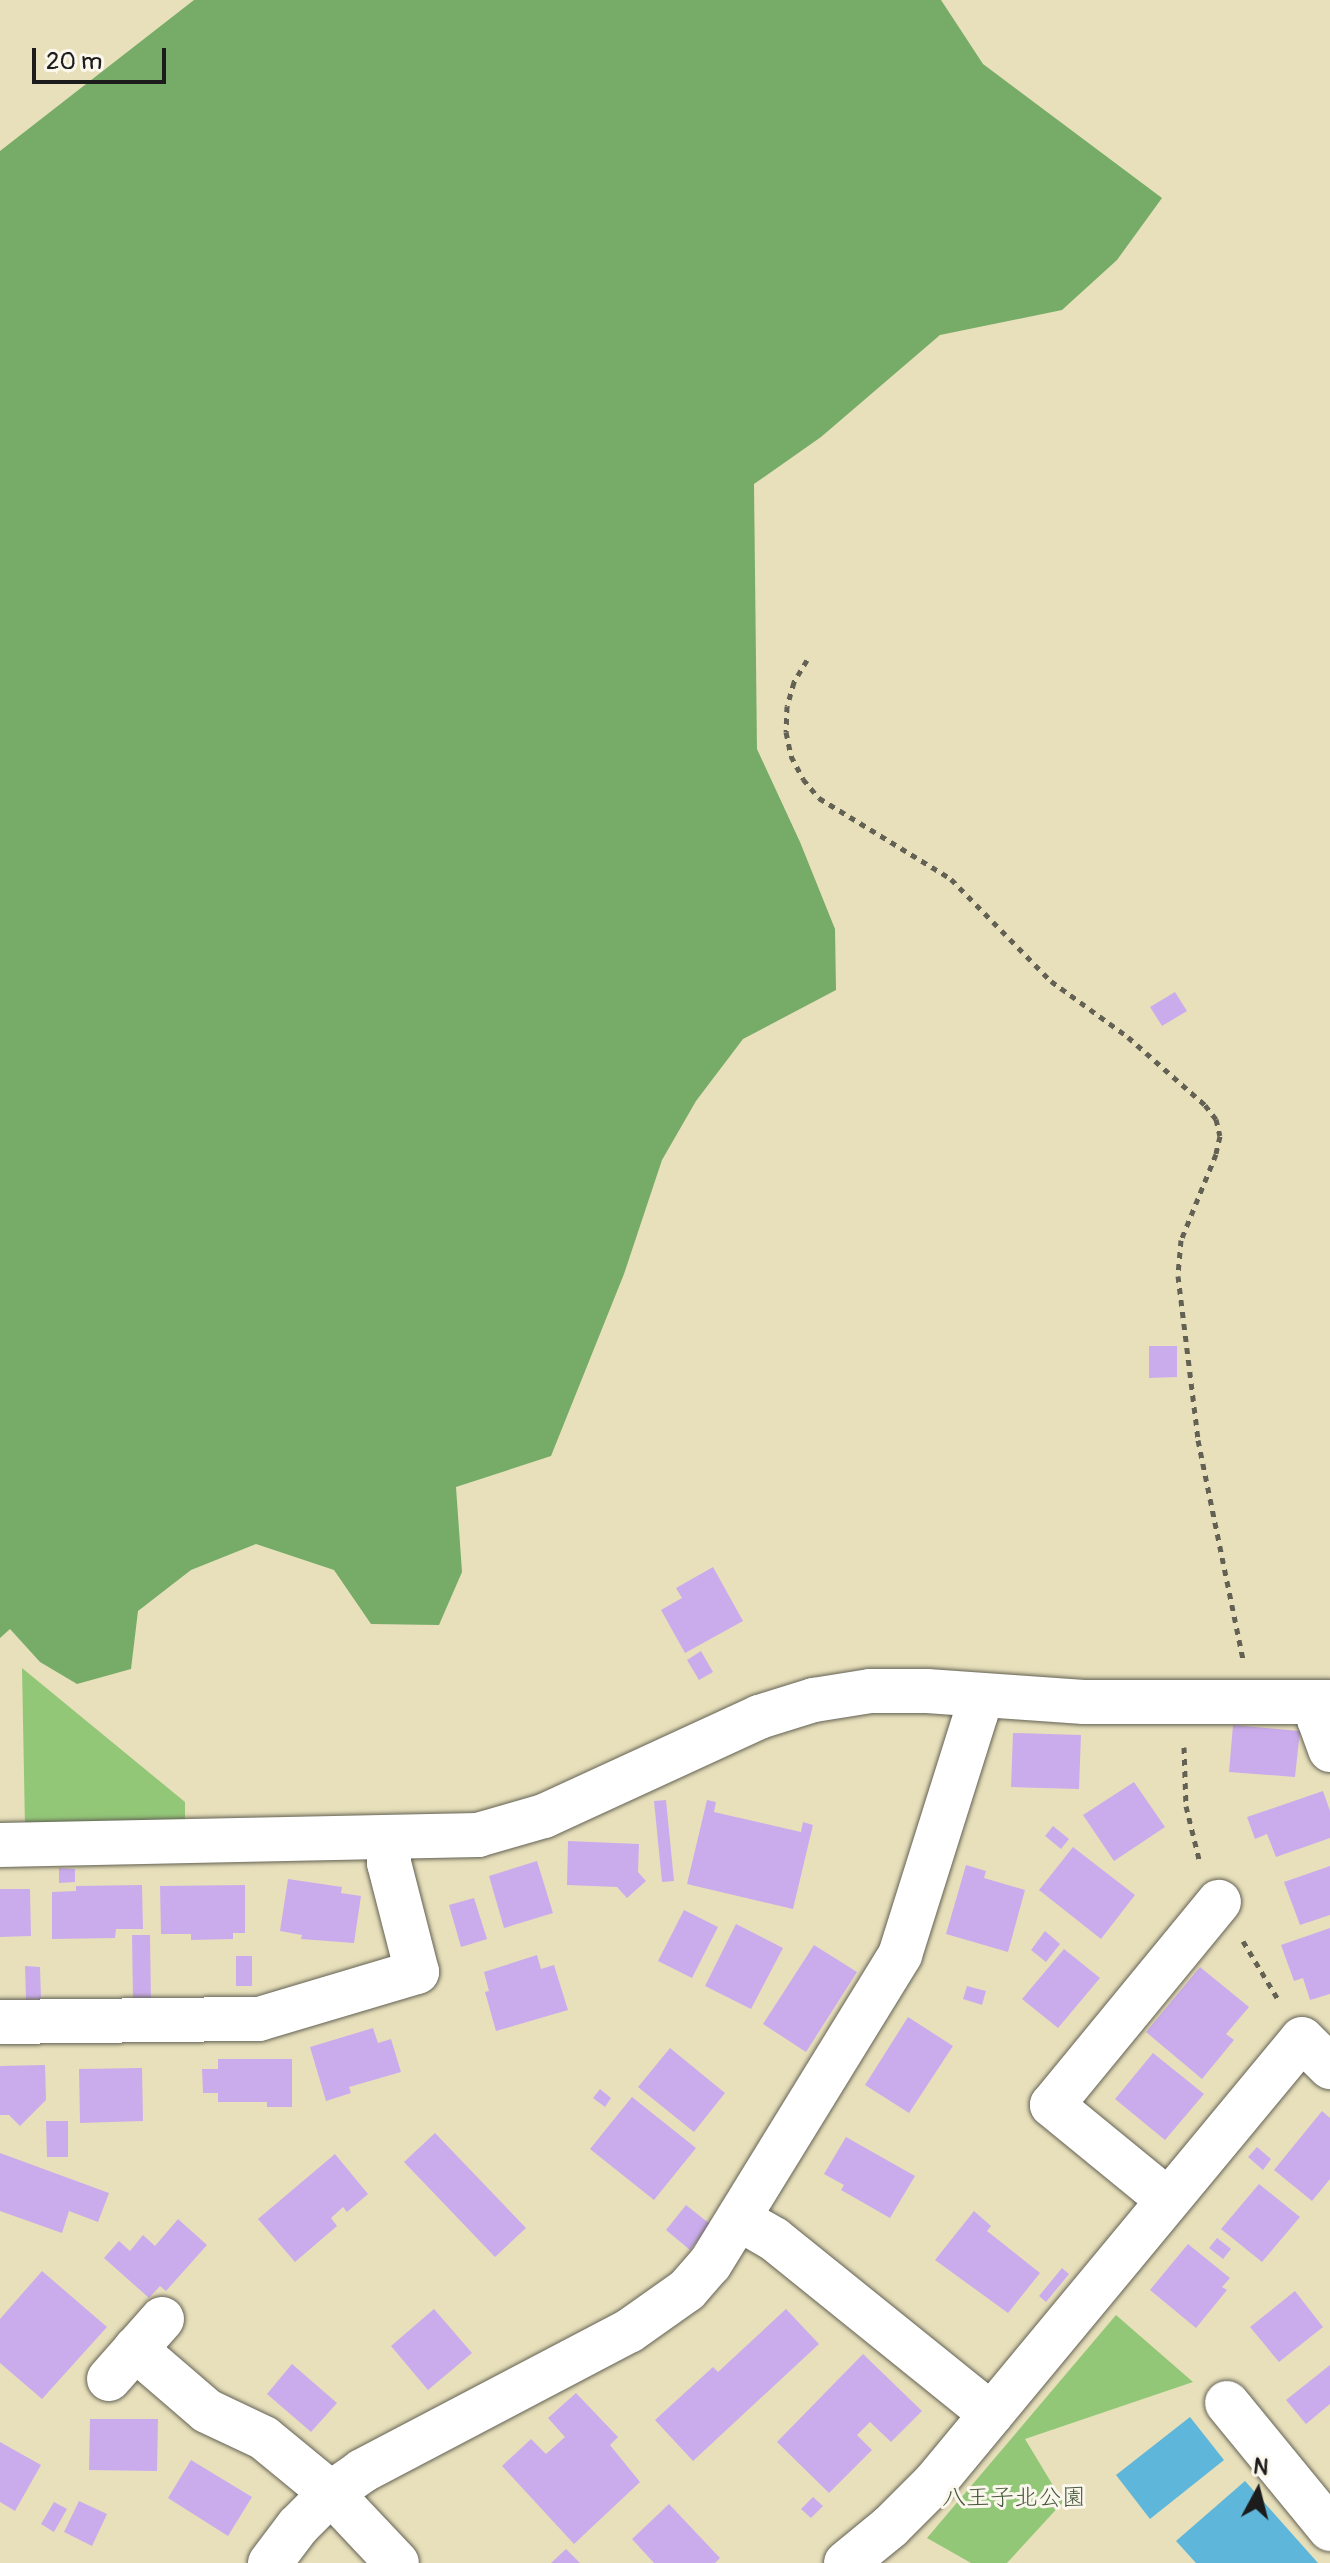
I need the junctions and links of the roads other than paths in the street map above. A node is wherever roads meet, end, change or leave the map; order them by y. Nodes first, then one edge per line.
1 (978, 1695) junction
2 (1325, 1702) edge
3 (1330, 1750) edge
4 (389, 1839) junction
5 (0, 1845) edge
6 (1219, 1902) dead end
7 (0, 2022) edge
8 (1330, 2067) edge
9 (1168, 2200) junction
10 (739, 2219) junction
11 (135, 2349) dead end
12 (1227, 2403) dead end
13 (991, 2414) junction
14 (331, 2493) junction
15 (1330, 2529) edge
16 (270, 2563) edge
17 (397, 2563) edge
18 (846, 2563) edge

1 - 2 street
1 - 4 street
1 - 10 street
2 - 3 street
4 - 5 street
4 - 7 street
6 - 9 street
8 - 9 street
9 - 13 street
10 - 13 street
10 - 14 street
11 - 14 street
12 - 15 street
13 - 18 street
14 - 16 street
14 - 17 street

